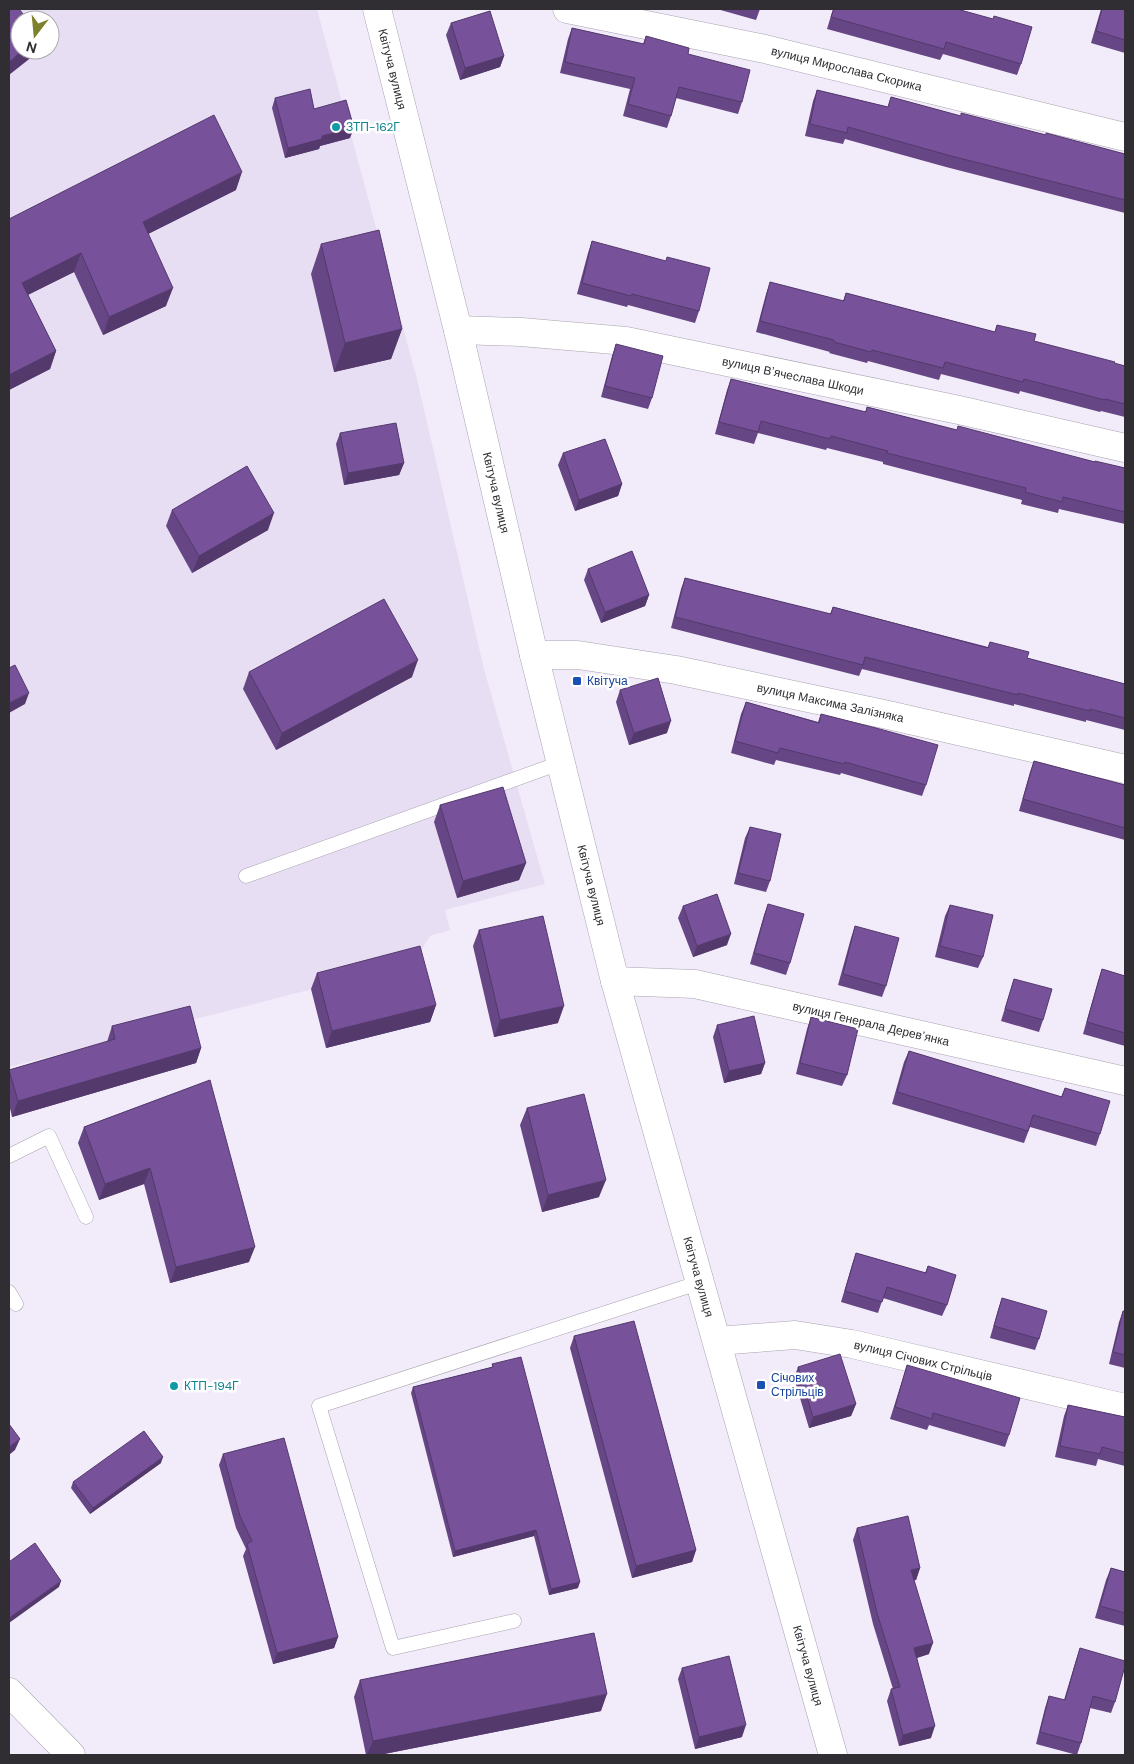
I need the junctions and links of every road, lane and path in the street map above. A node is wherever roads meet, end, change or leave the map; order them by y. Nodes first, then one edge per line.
1 (377, 9) edge
2 (567, 9) edge
3 (1125, 137) edge
4 (458, 330) junction
5 (1125, 448) edge
6 (534, 656) junction
7 (560, 763) junction
8 (1125, 770) edge
9 (246, 876) dead end
10 (615, 981) junction
11 (1125, 1081) edge
12 (9, 1156) edge
13 (86, 1217) dead end
14 (701, 1282) junction
15 (717, 1341) junction
16 (1125, 1408) edge
17 (514, 1621) dead end
18 (9, 1692) edge
19 (71, 1755) edge
20 (833, 1755) edge

1 - 4 street, Квітуча вулиця
2 - 3 street, вулиця Мирослава Скорика
4 - 5 street, вулиця Вʼячеслава Шкоди
4 - 6 street, Квітуча вулиця
6 - 7 street, Квітуча вулиця
6 - 8 street, вулиця Максима Залізняка
7 - 9 lane
7 - 10 street, Квітуча вулиця
10 - 11 street, вулиця Генерала Деревʼянка
10 - 14 street, Квітуча вулиця
12 - 13 lane
14 - 15 street, Квітуча вулиця
14 - 17 lane
15 - 16 street, вулиця Січових Стрільців
15 - 20 street, Квітуча вулиця
18 - 19 street

